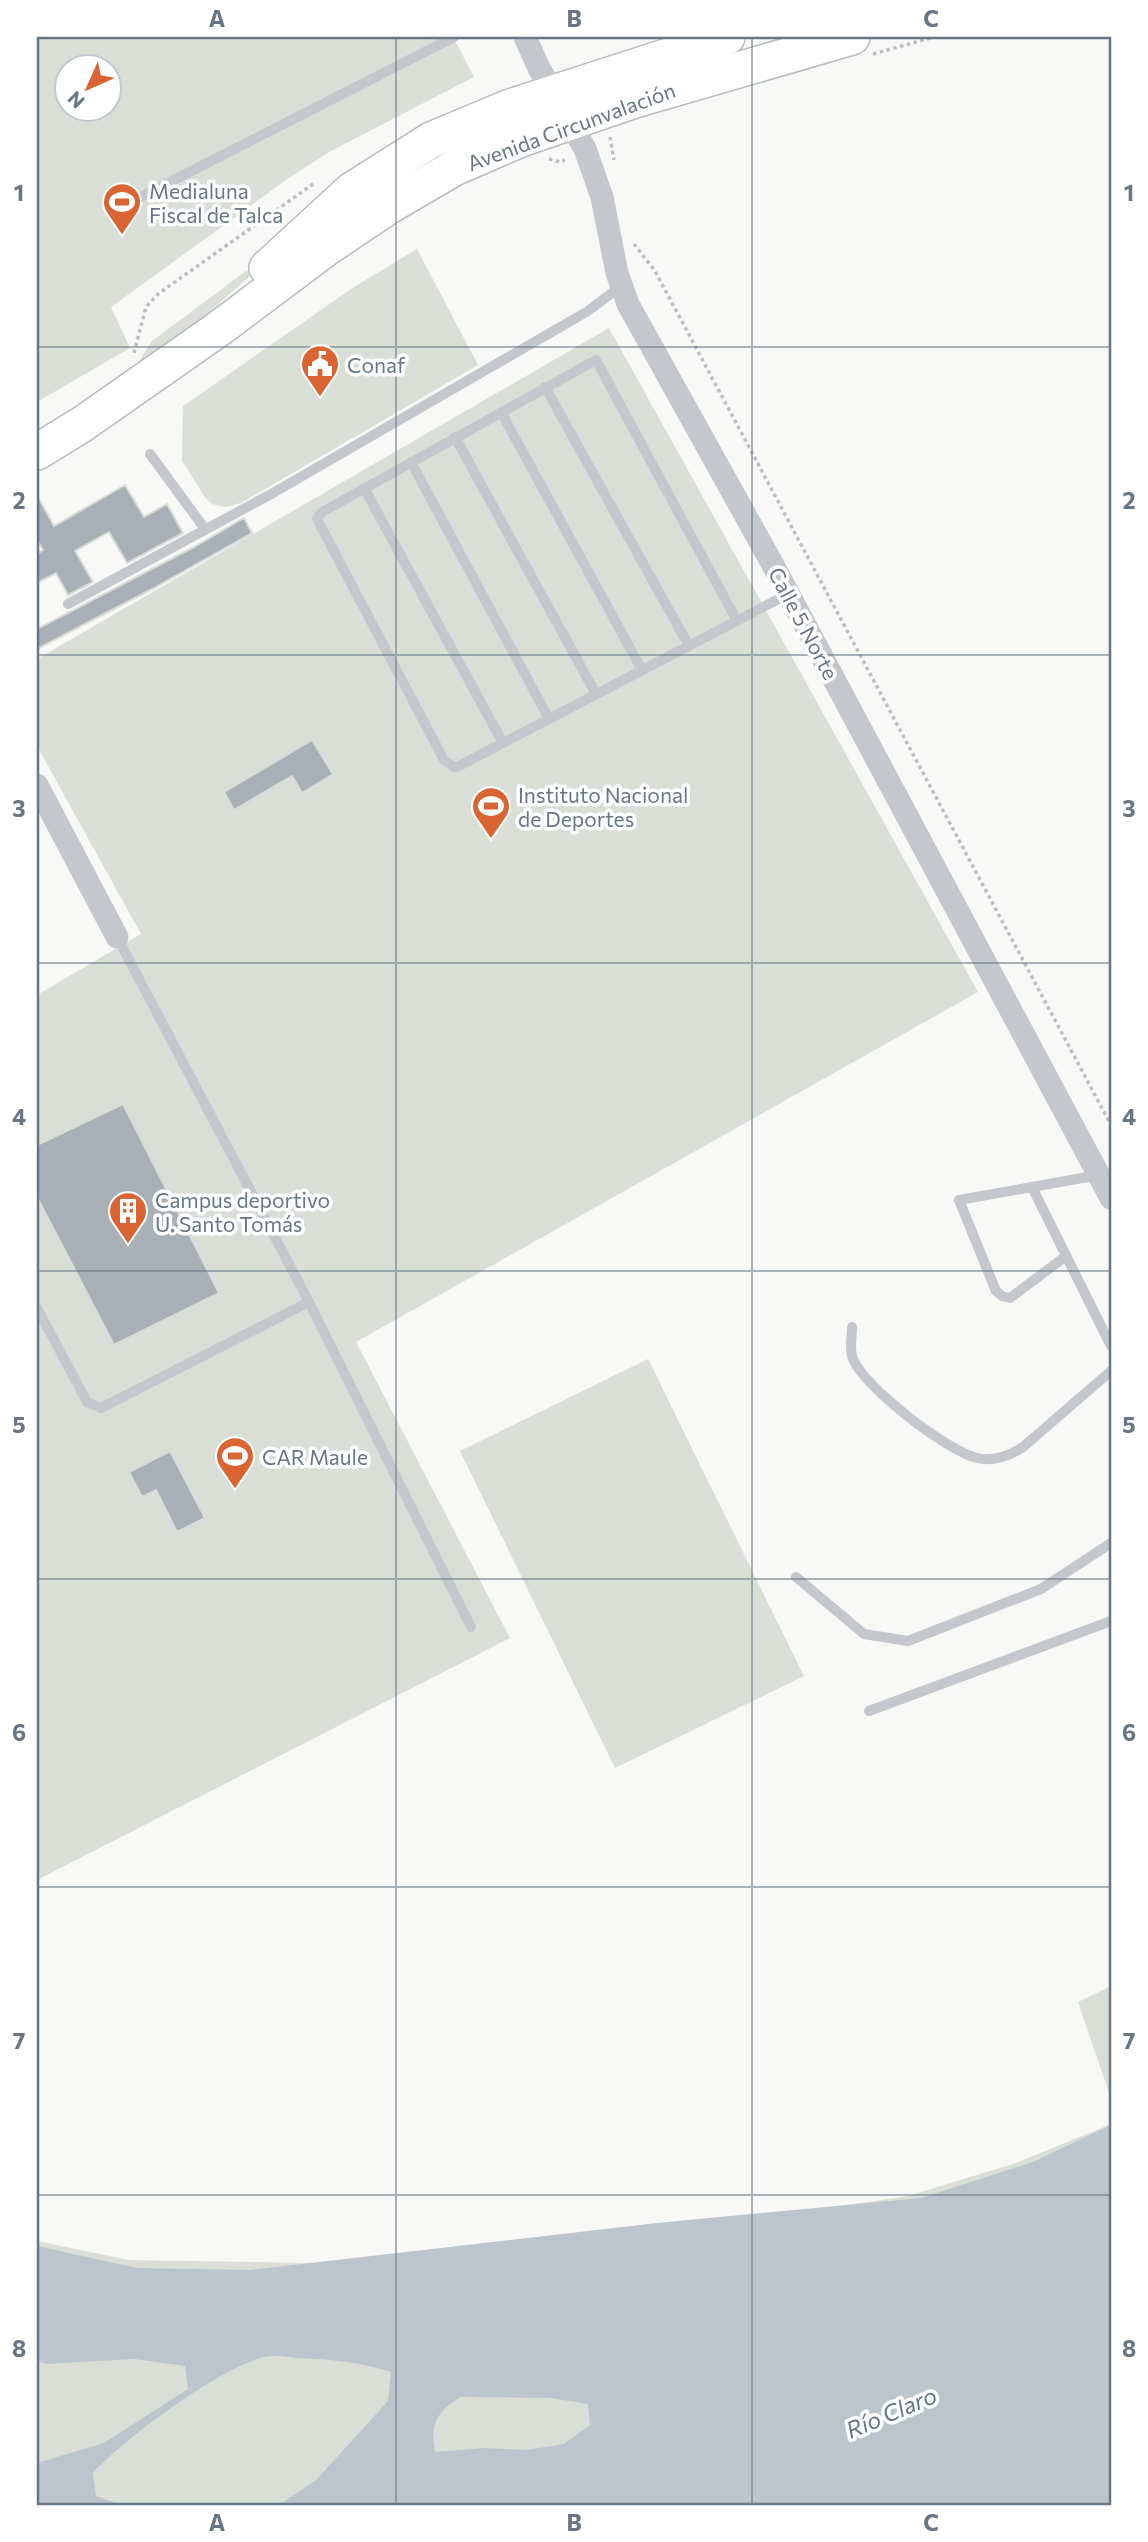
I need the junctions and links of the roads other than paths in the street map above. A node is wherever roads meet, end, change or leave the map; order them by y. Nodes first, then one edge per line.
1 (454, 37) edge
2 (526, 37) edge
3 (727, 37) edge
4 (852, 37) edge
5 (554, 93) junction
6 (570, 123) junction
7 (115, 209) dead end
8 (621, 286) junction
9 (174, 358) junction
10 (545, 387) junction
11 (501, 412) junction
12 (455, 437) junction
13 (37, 452) edge
14 (150, 454) dead end
15 (411, 462) junction
16 (364, 488) junction
17 (205, 529) junction
18 (788, 594) junction
19 (68, 604) dead end
20 (737, 621) junction
21 (689, 646) junction
22 (642, 670) junction
23 (596, 694) junction
24 (549, 719) junction
25 (503, 743) junction
26 (37, 785) edge
27 (117, 937) joint
28 (1099, 1175) junction
29 (1032, 1186) junction
30 (1111, 1198) edge
31 (1066, 1256) junction
32 (309, 1302) junction
33 (37, 1308) edge
34 (852, 1327) dead end
35 (1111, 1346) edge
36 (1111, 1371) edge
37 (1111, 1543) edge
38 (796, 1577) dead end
39 (1111, 1621) edge
40 (471, 1627) dead end
41 (869, 1711) dead end

1 - 7 lane
2 - 5 street, Calle 5 Norte
3 - 5 main road, Avenida Circunvalación
4 - 6 main road, Avenida Circunvalación
5 - 6 street, Calle 5 Norte
5 - 9 main road, Avenida Circunvalación
6 - 8 street, Calle 5 Norte
6 - 9 main road, Avenida Circunvalación
8 - 17 lane
8 - 18 street, Calle 5 Norte
9 - 13 main road, Avenida Circunvalación
10 - 11 lane
10 - 20 lane
10 - 21 lane
11 - 12 lane
11 - 22 lane
12 - 15 lane
12 - 23 lane
14 - 17 lane
15 - 16 lane
15 - 24 lane
16 - 25 lane
16 - 25 lane
17 - 19 lane
18 - 20 lane
18 - 28 street, Calle 5 Norte
20 - 21 lane
21 - 22 lane
22 - 23 lane
23 - 24 lane
24 - 25 lane
26 - 27 street
27 - 32 lane
28 - 29 lane
28 - 30 street, Calle 5 Norte
29 - 31 lane
29 - 31 lane
31 - 35 lane
32 - 33 lane
32 - 40 lane
34 - 36 lane
37 - 38 lane
39 - 41 lane

